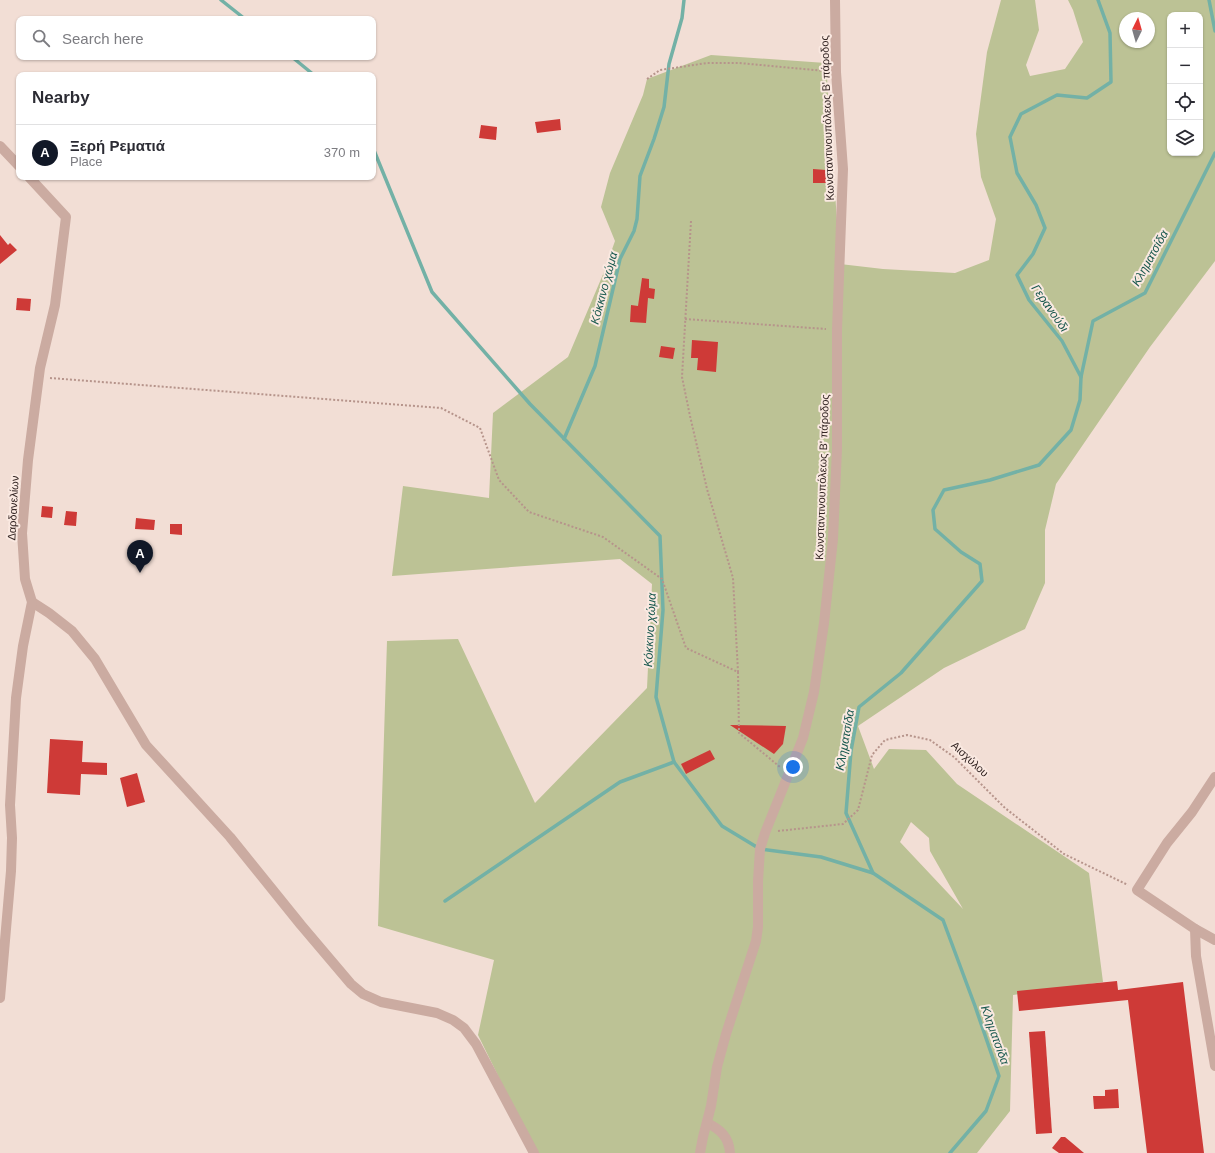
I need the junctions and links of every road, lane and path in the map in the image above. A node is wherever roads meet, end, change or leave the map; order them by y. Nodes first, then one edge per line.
1 (836, 0) edge
2 (836, 72) junction
3 (647, 79) dead end
4 (0, 146) edge
5 (16, 163) edge
6 (32, 180) edge
7 (691, 221) dead end
8 (686, 319) junction
9 (837, 330) junction
10 (40, 378) junction
11 (32, 602) junction
12 (738, 672) junction
13 (789, 775) junction
14 (1215, 776) edge
15 (765, 833) junction
16 (1137, 890) junction
17 (1195, 929) junction
18 (1215, 940) edge
19 (0, 998) edge
20 (1215, 1066) edge
21 (707, 1123) junction
22 (534, 1153) edge
23 (700, 1153) edge
24 (730, 1153) edge

1 - 2 street, Κωνσταντινουπόλεως Β' πάροδος
2 - 3 path
2 - 9 street, Κωνσταντινουπόλεως Β' πάροδος
4 - 5 street
6 - 10 street, Δαρδανελίων
7 - 8 path
8 - 9 path
8 - 12 path
9 - 13 street, Κωνσταντινουπόλεως Β' πάροδος
10 - 11 street, Δαρδανελίων
10 - 12 path
11 - 19 street, Δαρδανελίων
11 - 22 street
12 - 13 path
13 - 15 street, Κωνσταντινουπόλεως Β' πάροδος
14 - 16 street
15 - 16 path, Αισχύλου
15 - 21 street, Κωνσταντινουπόλεως Β' πάροδος
16 - 17 street
17 - 18 street
17 - 20 street
21 - 23 street, Κωνσταντινουπόλεως Β' πάροδος
21 - 24 street

